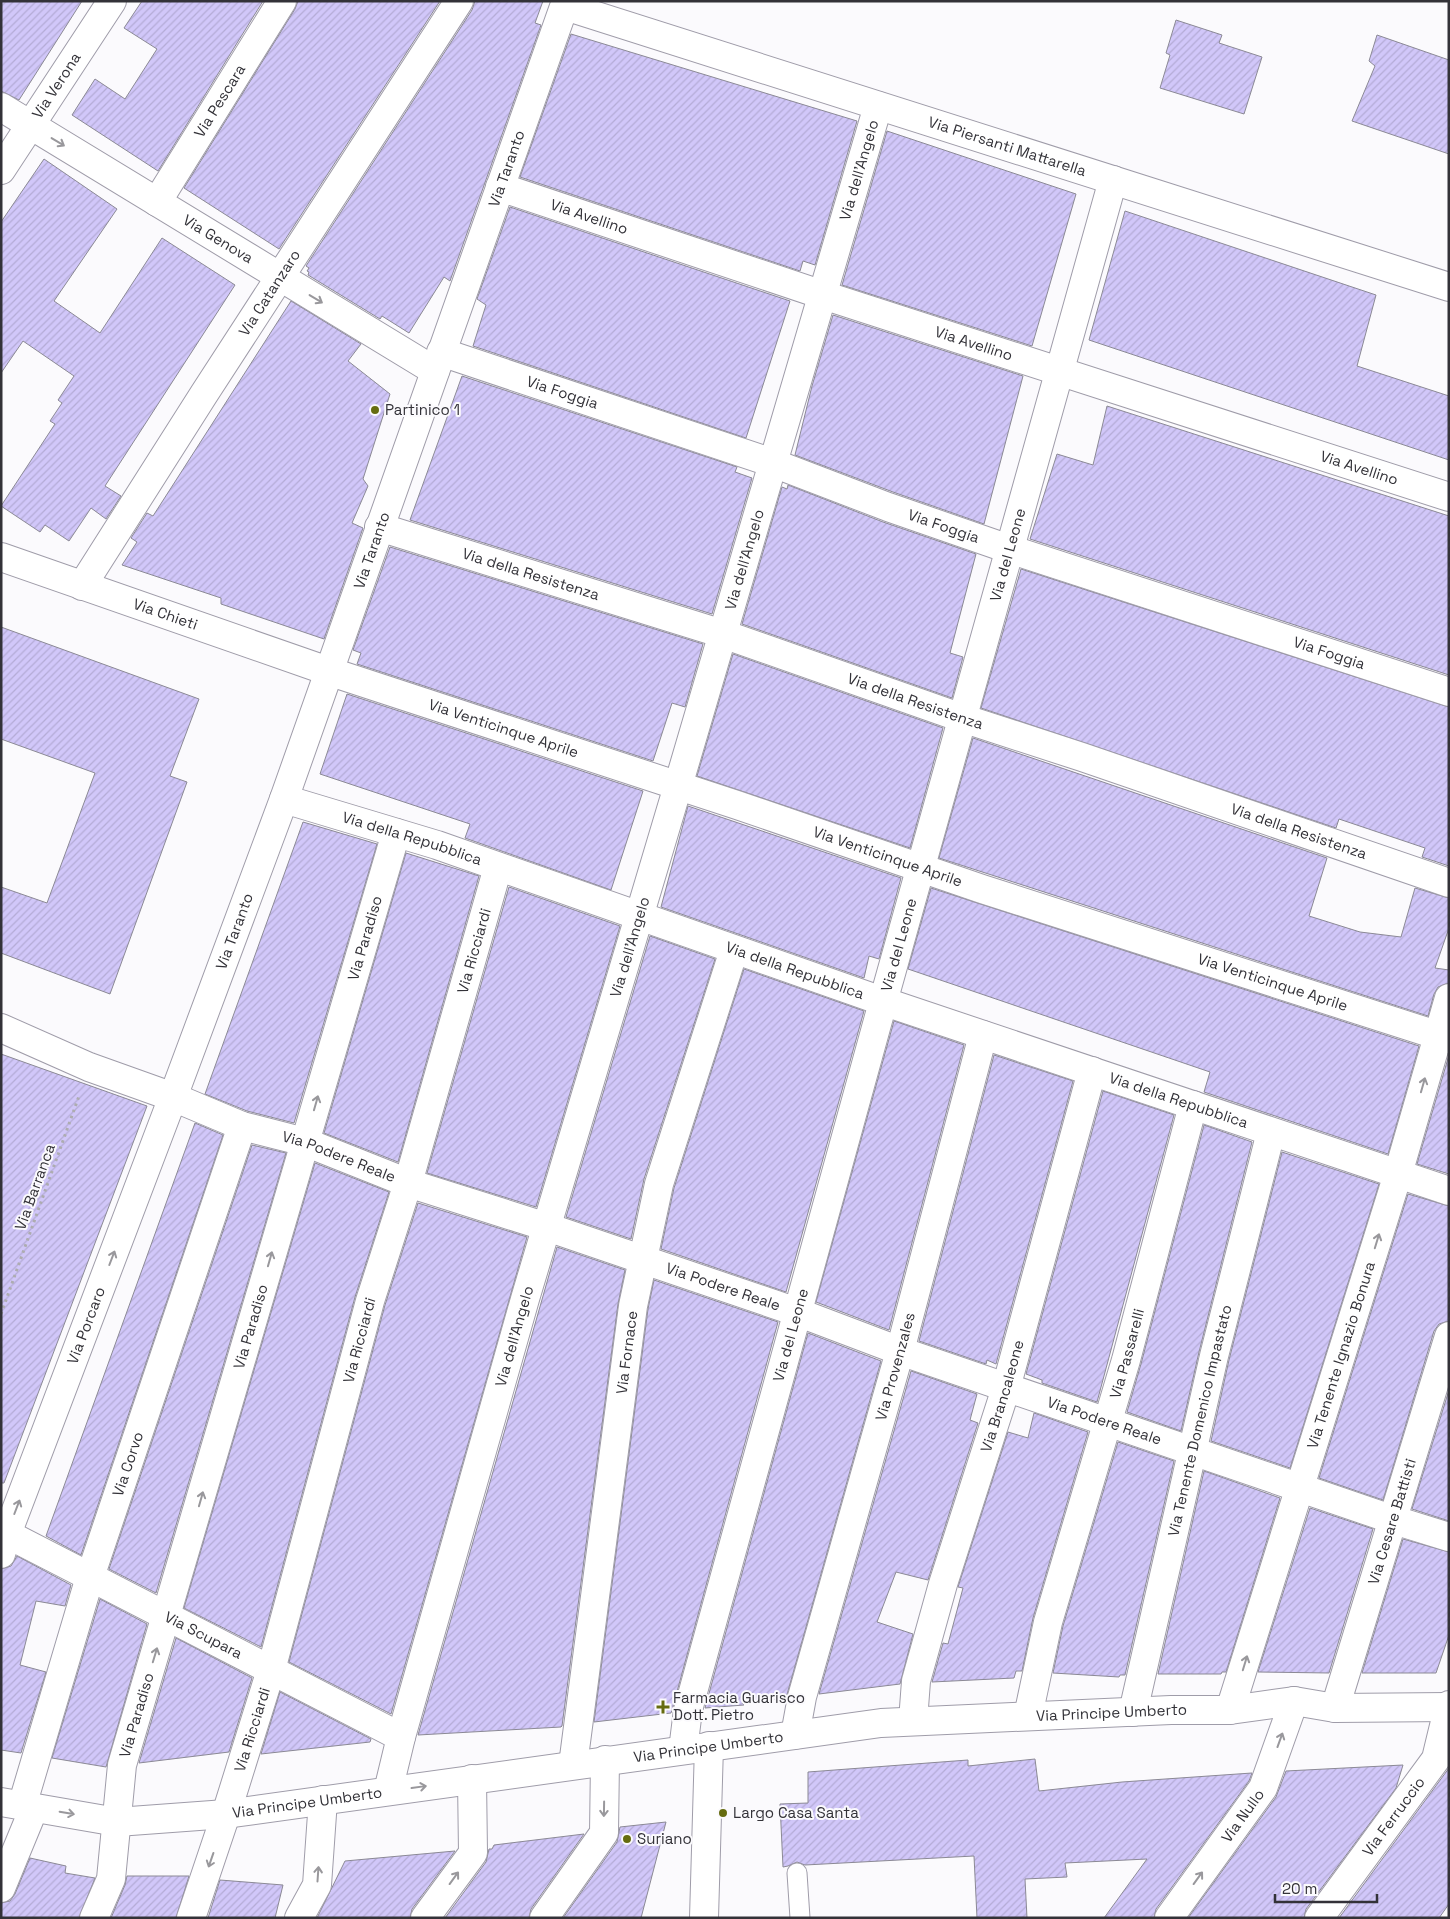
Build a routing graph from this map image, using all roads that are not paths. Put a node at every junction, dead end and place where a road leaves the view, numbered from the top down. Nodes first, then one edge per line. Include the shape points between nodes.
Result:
1 (112, 1) edge
2 (282, 1) edge
3 (459, 1) edge
4 (565, 3) edge
5 (878, 106) junction
6 (1, 107) edge
7 (30, 125) junction
8 (1, 170) edge
9 (1113, 180) junction
10 (500, 187) junction
11 (157, 202) junction
12 (280, 277) junction
13 (1449, 287) edge
14 (823, 295) junction
15 (438, 362) junction
16 (1060, 370) junction
17 (773, 464) junction
18 (1449, 497) edge
19 (379, 528) junction
20 (1009, 549) junction
21 (1, 558) edge
22 (82, 586) junction
23 (723, 634) junction
24 (328, 671) junction
25 (1449, 692) edge
26 (962, 718) junction
27 (678, 786) junction
28 (284, 798) junction
29 (396, 833) junction
30 (498, 867) junction
31 (919, 868) junction
32 (1449, 883) edge
33 (638, 916) junction
34 (734, 950) junction
35 (1449, 998) edge
36 (882, 1001) junction
37 (1, 1028) edge
38 (983, 1035) junction
39 (1443, 1037) edge
40 (1092, 1071) junction
41 (174, 1097) junction
42 (1193, 1105) junction
43 (242, 1126) junction
44 (1271, 1132) junction
45 (305, 1142) junction
46 (1398, 1174) junction
47 (408, 1183) junction
48 (1449, 1190) edge
49 (546, 1227) junction
50 (644, 1260) junction
51 (797, 1312) junction
52 (1449, 1336) edge
53 (900, 1351) junction
54 (1006, 1388) junction
55 (1107, 1423) junction
56 (1193, 1452) junction
57 (1300, 1488) junction
58 (1394, 1520) junction
59 (1449, 1537) edge
60 (4, 1544) edge
61 (90, 1577) junction
62 (167, 1616) junction
63 (271, 1670) junction
64 (1294, 1701) junction
65 (1449, 1706) edge
66 (1335, 1708) junction
67 (1230, 1710) junction
68 (1133, 1712) junction
69 (1028, 1716) junction
70 (913, 1722) junction
71 (795, 1735) junction
72 (401, 1737) junction
73 (696, 1748) junction
74 (605, 1760) junction
75 (1442, 1763) edge
76 (573, 1765) junction
77 (472, 1779) junction
78 (388, 1791) junction
79 (323, 1800) junction
80 (19, 1805) edge
81 (226, 1814) junction
82 (117, 1822) junction
83 (796, 1874) dead end
84 (1, 1888) edge
85 (94, 1918) edge
86 (191, 1918) edge
87 (299, 1918) edge
88 (425, 1918) edge
89 (544, 1918) edge
90 (704, 1918) edge
91 (800, 1918) edge
92 (1169, 1918) edge
93 (1320, 1918) edge

1 - 7 street, Via Verona
2 - 11 street, Via Pescara
3 - 12 street, Via Catanzaro
4 - 5 street, Via Piersanti Mattarella
4 - 10 street, Via Taranto
5 - 9 street, Via Piersanti Mattarella
5 - 14 street, Via dell'Angelo
6 - 7 street, Via Genova
7 - 8 street, Via Verona
7 -> 11 street, Via Genova
9 - 13 street, Via Piersanti Mattarella
9 - 16 street, Via del Leone
10 - 14 street, Via Avellino
10 - 15 street, Via Taranto
11 - 12 street, Via Genova
12 -> 15 street, Via Genova
12 - 22 street, Via Catanzaro
14 - 16 street, Via Avellino
14 - 17 street, Via dell'Angelo
15 - 17 street, Via Foggia
15 - 19 street, Via Taranto
16 - 18 street, Via Avellino
16 - 20 street, Via del Leone
17 - 20 street, Via Foggia
17 - 23 street, Via dell'Angelo
19 - 23 street, Via della Resistenza
19 - 24 street, Via Taranto
20 - 25 street, Via Foggia
20 - 26 street, Via del Leone
21 - 22 street, Via Chieti
22 - 24 street, Via Chieti
23 - 26 street, Via della Resistenza
23 - 27 street, Via dell'Angelo
24 - 27 street, Via Venticinque Aprile
24 - 28 street, Via Taranto
26 - 31 street, Via del Leone
26 - 32 street, Via della Resistenza
27 - 31 street, Via Venticinque Aprile
27 - 33 street, Via dell'Angelo
28 - 29 street, Via della Repubblica
28 - 41 street, Via Taranto
29 - 30 street, Via della Repubblica
45 -> 29 street, Via Paradiso
30 - 33 street, Via della Repubblica
30 - 47 street, Via Ricciardi
31 - 36 street, Via del Leone
31 - 39 street, Via Venticinque Aprile
33 - 34 street, Via della Repubblica
33 - 49 street, Via dell'Angelo
34 - 36 street, Via della Repubblica
34 - 50 street, Via Fornace via 659,1184
35 - 39 street, Via Tenente Ignazio Bonura
36 - 38 street, Via della Repubblica
36 - 51 street, Via del Leone
37 - 41 street, Via Podere Reale via 89,1067
38 - 40 street, Via della Repubblica
38 - 53 street, Via Provenzales
46 -> 39 street, Via Tenente Ignazio Bonura
40 - 42 street, Via della Repubblica
40 - 54 street, Via Brancaleone
41 - 43 street, Via Podere Reale
60 -> 41 street, Via Porcaro
42 - 44 street, Via della Repubblica
42 - 55 street, Via Passarelli
43 - 45 street, Via Podere Reale
43 - 61 street, Via Corvo
44 - 46 street, Via della Repubblica
44 - 56 street, Via Tenente Domenico Impastato
45 - 47 street, Via Podere Reale
62 -> 45 street, Via Paradiso
46 - 48 street, Via della Repubblica
57 -> 46 street, Via Tenente Ignazio Bonura
47 - 49 street, Via Podere Reale
47 - 63 street, Via Ricciardi via 370,1301
49 - 50 street, Via Podere Reale
49 - 72 street, Via dell'Angelo
50 - 51 street, Via Podere Reale
50 - 76 street, Via Fornace via 632,1316
51 - 53 street, Via Podere Reale
51 - 73 street, Via del Leone via 688,1710
52 - 58 street, Via Cesare Battisti
53 - 54 street, Via Podere Reale
53 - 71 street, Via Provenzales via 802,1697
54 - 55 street, Via Podere Reale
54 - 70 street, Via Brancaleone via 916,1681
55 - 56 street, Via Podere Reale
55 - 69 street, Via Passarelli via 1048,1622
56 - 57 street, Via Podere Reale
56 - 68 street, Via Tenente Domenico Impastato
57 - 58 street, Via Podere Reale
67 -> 57 street, Via Tenente Ignazio Bonura
58 - 59 street, Via Podere Reale
58 - 66 street, Via Cesare Battisti
60 - 61 street, Via Scupara
61 - 62 street, Via Scupara
61 - 80 street, Via Corvo
62 - 63 street, Via Scupara
82 -> 62 street, Via Paradiso via 122,1765
63 - 72 street, Via Scupara
63 - 81 street, Via Ricciardi
64 - 66 street, Via Principe Umberto
64 - 67 street, Via Principe Umberto
92 -> 64 street, Via Nullo via 1263,1788
65 - 66 street, Via Principe Umberto
65 - 75 street, Via Ferruccio
67 - 68 street, Via Principe Umberto
68 - 69 street, Via Principe Umberto
69 - 70 street, Via Principe Umberto
70 - 71 street, Via Principe Umberto via 881,1723
71 - 73 street, Via Principe Umberto
72 - 78 street, Via dell'Angelo
73 - 74 street, Via Principe Umberto
73 - 90 street
74 - 76 street, Via Principe Umberto
74 -> 89 street via 604,1833
75 - 93 street, Via Ferruccio
76 - 77 street, Via Principe Umberto
78 -> 77 street, Via Principe Umberto
88 -> 77 street via 473,1852
78 - 79 street, Via Principe Umberto
79 - 81 street, Via Principe Umberto
87 -> 79 street via 317,1885
80 -> 82 street, Via Principe Umberto
80 - 84 street, Via Corvo
81 - 82 street, Via Principe Umberto
81 -> 86 street, Via Ricciardi
82 - 85 street, Via Paradiso via 111,1879
83 - 91 lane

